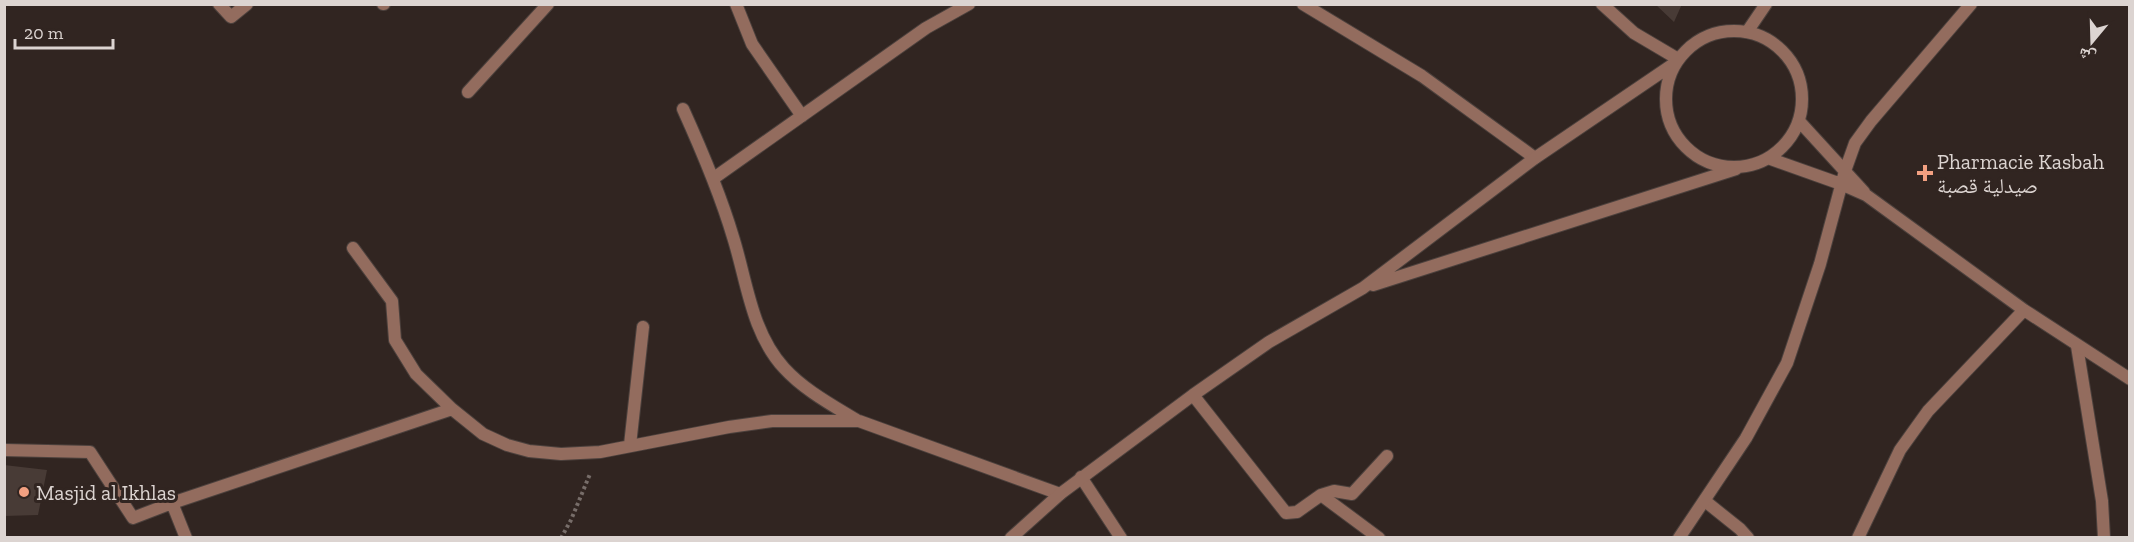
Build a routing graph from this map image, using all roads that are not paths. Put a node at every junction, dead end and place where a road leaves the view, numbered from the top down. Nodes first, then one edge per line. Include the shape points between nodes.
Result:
1 (219, 4) edge
2 (247, 4) edge
3 (548, 4) edge
4 (736, 4) edge
5 (1303, 4) edge
6 (1602, 4) edge
7 (1766, 4) edge
8 (1971, 4) edge
9 (963, 6) edge
10 (1747, 32) junction
11 (1677, 61) junction
12 (468, 92) dead end
13 (683, 109) dead end
14 (802, 116) junction
15 (1799, 121) junction
16 (1535, 158) junction
17 (1768, 158) junction
18 (1746, 166) junction
19 (1845, 171) junction
20 (714, 178) junction
21 (1841, 184) junction
22 (1866, 195) junction
23 (353, 248) dead end
24 (1363, 288) junction
25 (2024, 310) junction
26 (643, 327) dead end
27 (2077, 346) junction
28 (2130, 379) edge
29 (1193, 395) junction
30 (452, 409) junction
31 (859, 421) junction
32 (630, 445) junction
33 (4, 450) edge
34 (1387, 456) dead end
35 (1081, 477) junction
36 (1060, 494) junction
37 (1321, 495) junction
38 (1705, 501) junction
39 (172, 503) junction
40 (186, 537) edge
41 (1011, 537) edge
42 (1121, 537) edge
43 (1379, 537) edge
44 (1679, 537) edge
45 (1748, 537) edge
46 (1858, 537) edge
47 (2104, 537) edge

1 - 2 street via 231,17
3 - 12 street
4 - 14 street via 752,44
5 - 16 street via 1422,76
6 - 11 street via 1634,33
7 - 10 street
8 - 19 street via 1871,121 1856,143
9 - 14 street
10 - 11 street via 1708,35 1691,45
10 - 15 street via 1781,49 1793,65 1803,102
11 - 16 street
11 - 18 street via 1667,83 1666,106 1671,127 1684,146 1702,159 1723,166
13 - 20 street
14 - 20 street
15 - 17 street via 1787,143
15 - 19 street
16 - 24 street
17 - 18 street
17 - 21 street
18 - 24 street
19 - 21 street
19 - 22 street
20 - 31 street via 753,313 766,343 784,368 808,389
21 - 22 street
21 - 38 street via 1820,264 1787,363 1746,438
22 - 25 street
23 - 30 street via 392,301 395,340 416,374
24 - 29 street via 1269,342
25 - 27 street
25 - 46 street via 1928,411 1900,450
26 - 32 street
27 - 28 street
27 - 47 street via 2102,501
29 - 35 street
29 - 37 street via 1286,513 1297,512
30 - 32 street via 483,434 529,451 600,452
30 - 39 street
31 - 32 street via 772,420
31 - 36 street
33 - 39 street via 90,452 132,518
34 - 37 street via 1352,494 1334,490
35 - 36 street
35 - 42 street
36 - 41 street
37 - 43 street
38 - 44 street
38 - 45 street
39 - 40 street

